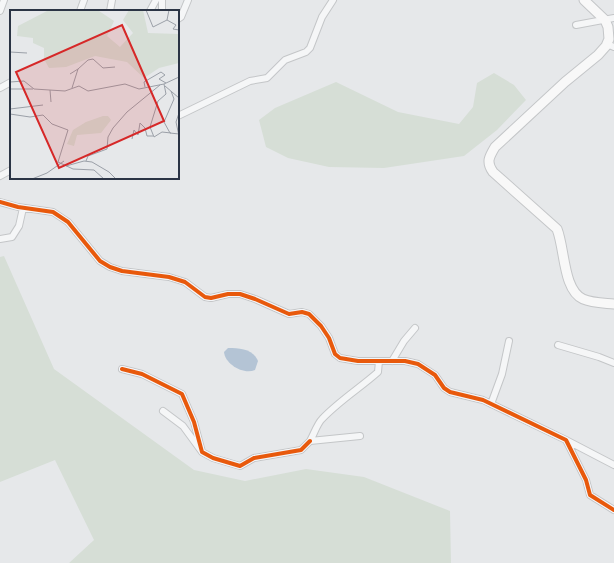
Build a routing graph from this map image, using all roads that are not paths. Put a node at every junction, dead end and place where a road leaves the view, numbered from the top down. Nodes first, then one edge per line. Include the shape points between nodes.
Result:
1 (4, 0) edge
2 (84, 0) edge
3 (112, 0) edge
4 (156, 0) edge
5 (188, 0) edge
6 (333, 0) edge
7 (584, 0) edge
8 (80, 10) edge
9 (110, 10) edge
10 (151, 10) edge
11 (0, 11) edge
12 (179, 18) edge
13 (614, 18) edge
14 (604, 20) junction
15 (576, 25) dead end
16 (610, 45) edge
17 (10, 83) edge
18 (0, 88) edge
19 (179, 116) edge
20 (10, 171) edge
21 (0, 176) edge
22 (0, 202) edge
23 (22, 208) junction
24 (0, 239) edge
25 (614, 304) edge
26 (415, 328) dead end
27 (509, 341) dead end
28 (558, 345) dead end
29 (379, 361) junction
30 (392, 361) junction
31 (614, 363) edge
32 (122, 369) dead end
33 (491, 404) junction
34 (163, 411) dead end
35 (360, 436) dead end
36 (566, 440) junction
37 (310, 441) junction
38 (202, 452) junction
39 (614, 465) edge
40 (614, 510) edge

1 - 11 street
2 - 8 street
3 - 9 street
4 - 10 street
5 - 12 street
6 - 19 street via 306,52 285,60 266,78 250,80
7 - 14 main road
13 - 14 street
14 - 15 street
14 - 16 main road via 610,32
16 - 25 main road via 565,82 495,147 488,162 493,172 557,229 562,241 569,285 583,299
17 - 18 street
20 - 21 street
22 - 23 street
23 - 24 street via 19,226 12,237
23 - 29 street via 42,209 60,216 81,236 100,261 110,267 185,282 205,297 240,294 289,314 308,314 325,332 334,354 340,358
26 - 30 street
27 - 33 street via 502,374
28 - 31 street
29 - 30 street
29 - 37 street via 378,372 358,386 321,420
30 - 33 street via 418,364 435,375 450,392
32 - 38 street via 142,374 182,394 194,422
33 - 36 street
34 - 38 street via 183,426
35 - 37 street
36 - 39 street
36 - 40 street via 586,480 590,495
37 - 38 street via 301,450 254,458 240,466

